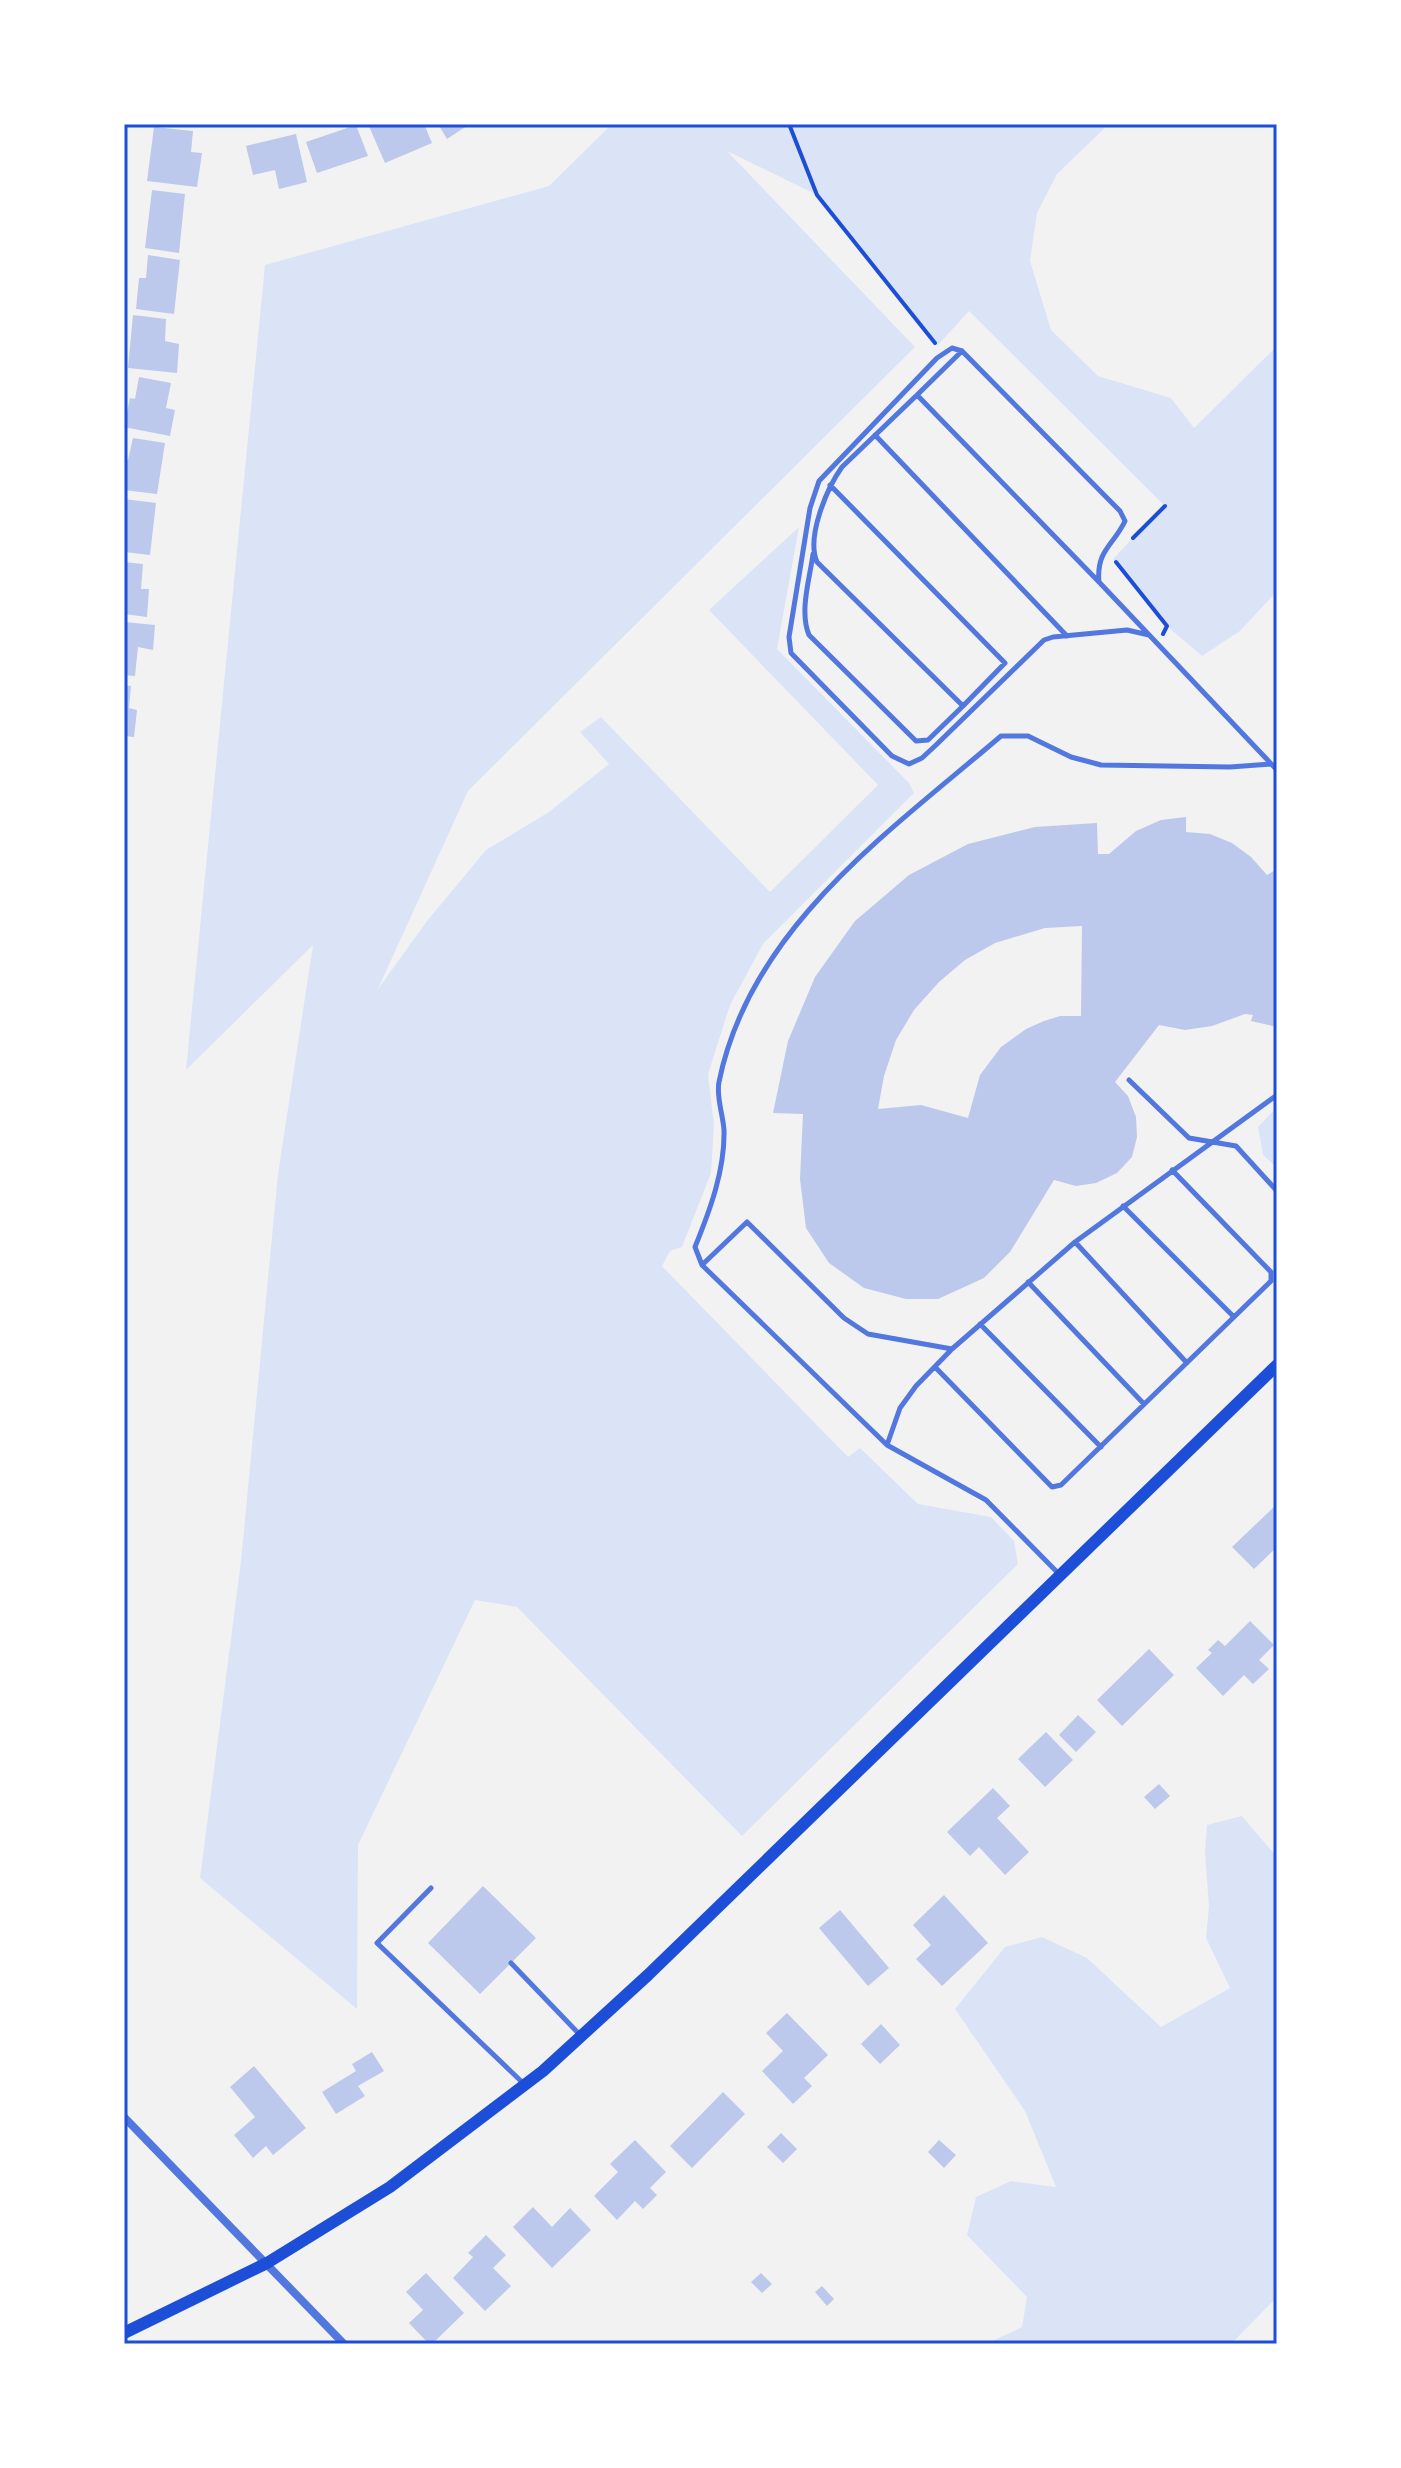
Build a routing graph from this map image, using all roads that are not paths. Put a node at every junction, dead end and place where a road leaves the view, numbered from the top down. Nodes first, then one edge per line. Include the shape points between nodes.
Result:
1 (962, 351) junction
2 (917, 395) junction
3 (875, 435) junction
4 (830, 485) junction
5 (813, 553) junction
6 (1099, 582) junction
7 (1149, 635) junction
8 (1067, 636) junction
9 (963, 706) junction
10 (1271, 764) junction
11 (1277, 770) edge
12 (1129, 1080) dead end
13 (1277, 1095) edge
14 (1213, 1142) junction
15 (1172, 1170) junction
16 (1277, 1191) edge
17 (1123, 1206) junction
18 (1075, 1242) junction
19 (702, 1265) junction
20 (1028, 1282) junction
21 (1234, 1317) junction
22 (980, 1324) junction
23 (952, 1349) junction
24 (1187, 1363) junction
25 (1277, 1365) edge
26 (935, 1367) junction
27 (1144, 1404) junction
28 (887, 1445) junction
29 (1101, 1447) junction
30 (1060, 1575) junction
31 (431, 1888) dead end
32 (511, 1963) dead end
33 (583, 2037) junction
34 (525, 2085) junction
35 (124, 2117) edge
36 (267, 2263) junction
37 (124, 2333) edge
38 (344, 2344) edge

1 - 2 lane
1 - 6 lane via 1120,511 1125,521 1105,547
1 - 8 lane via 952,348 943,354 819,481 805,537 791,653 892,756 909,764 922,758 1044,640
2 - 3 lane
2 - 6 lane
3 - 4 lane
3 - 8 lane
4 - 5 lane
4 - 9 lane via 1005,663
5 - 9 lane
5 - 9 lane via 805,609 809,635 916,741 928,740
6 - 7 lane
7 - 8 lane via 1127,630
7 - 10 lane
10 - 11 lane
10 - 19 lane via 1101,765 1028,736 1001,736 891,829 809,908 758,977 735,1023 718,1085 724,1131 721,1165 695,1247
12 - 14 lane via 1189,1138
13 - 14 lane
14 - 15 lane
14 - 16 lane via 1236,1146
15 - 17 lane
15 - 21 lane via 1271,1272 1271,1281
17 - 18 lane
17 - 21 lane
18 - 20 lane
18 - 24 lane
19 - 23 lane via 747,1222 844,1318 868,1334
19 - 28 lane
20 - 22 lane
20 - 27 lane
21 - 24 lane
22 - 23 lane
22 - 29 lane
23 - 26 lane
24 - 27 lane
25 - 30 main road
26 - 28 lane via 900,1408
26 - 29 lane via 1052,1487 1061,1485
27 - 29 lane
28 - 30 lane via 986,1500
30 - 33 main road
31 - 34 lane via 377,1943
32 - 33 lane
33 - 34 main road
34 - 36 main road via 390,2187
35 - 36 street
36 - 37 main road
36 - 38 street

